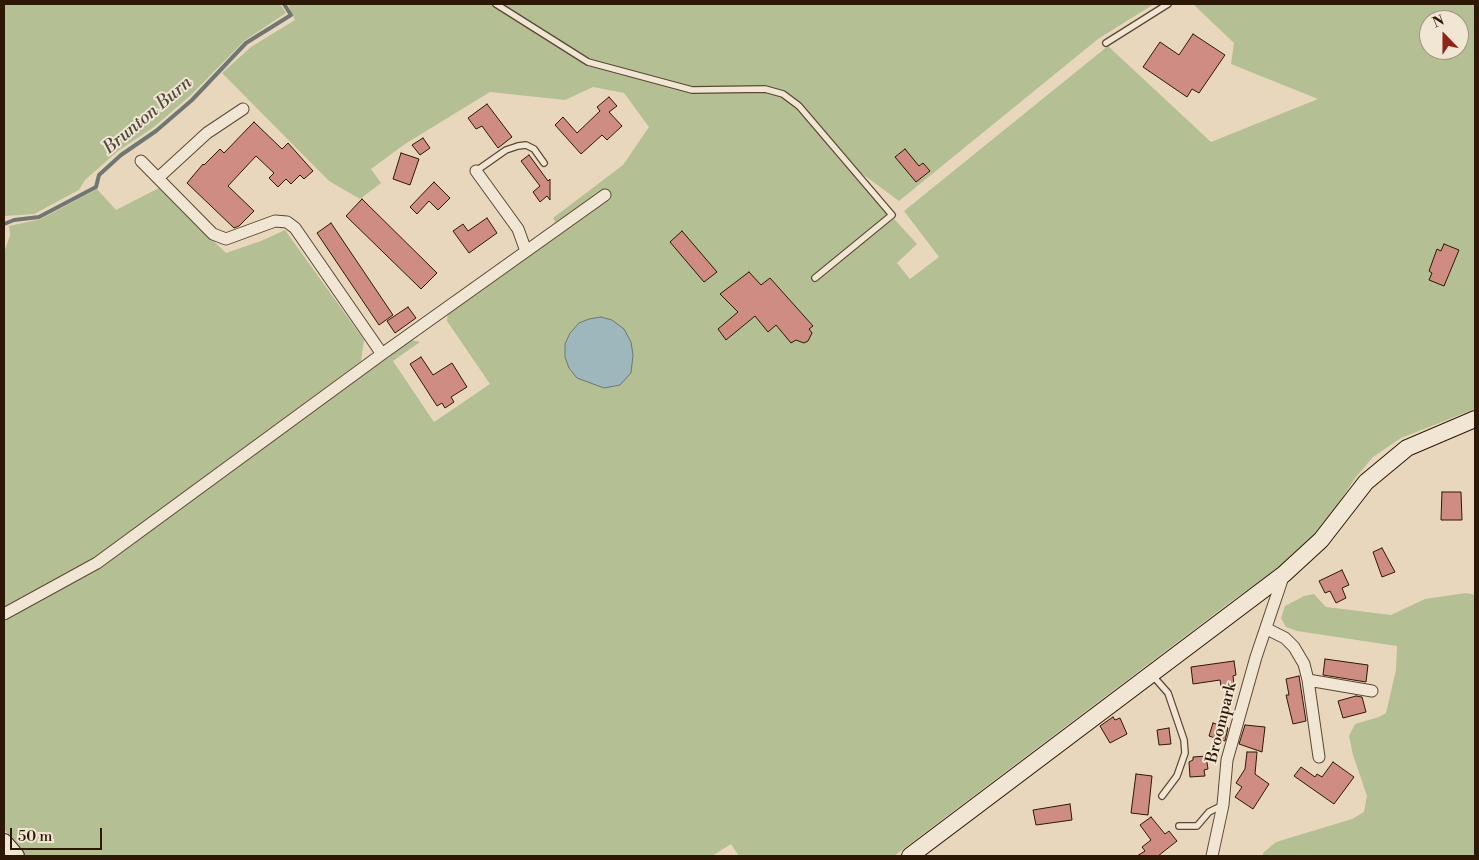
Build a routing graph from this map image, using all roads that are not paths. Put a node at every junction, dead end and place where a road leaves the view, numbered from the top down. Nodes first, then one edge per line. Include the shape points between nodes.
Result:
1 (496, 4) edge
2 (1168, 4) edge
3 (1106, 43) dead end
4 (243, 109) dead end
5 (142, 161) dead end
6 (544, 162) dead end
7 (476, 171) joint
8 (158, 178) junction
9 (605, 195) dead end
10 (526, 251) junction
11 (815, 278) dead end
12 (382, 354) junction
13 (1475, 419) edge
14 (1284, 574) junction
15 (4, 614) edge
16 (1267, 629) junction
17 (1152, 674) junction
18 (1308, 680) junction
19 (1372, 691) dead end
20 (1319, 757) dead end
21 (1162, 796) dead end
22 (1223, 804) junction
23 (1179, 826) dead end
24 (4, 842) edge
25 (16, 856) edge
26 (910, 856) edge
27 (1212, 856) edge

1 - 11 lane via 588,62 692,90 765,89 783,94 799,106 892,215
2 - 3 lane
4 - 8 street via 206,133
5 - 8 street
6 - 7 lane via 534,149 518,146 506,150
7 - 10 street via 518,229
8 - 12 street via 213,234 226,239 276,221 287,222 295,228
9 - 10 street
10 - 12 street
12 - 15 street via 97,563
13 - 14 main road via 1407,448 1386,465 1366,482 1321,540
14 - 16 street, Broompark
14 - 17 main road
16 - 18 street via 1294,647 1304,664
16 - 22 street, Broompark via 1256,656 1228,760
17 - 21 lane via 1168,693 1184,740 1185,753 1176,776
17 - 26 main road
18 - 19 street
18 - 20 street
22 - 23 lane via 1209,812 1197,826
22 - 27 street, Broompark
24 - 25 main road

